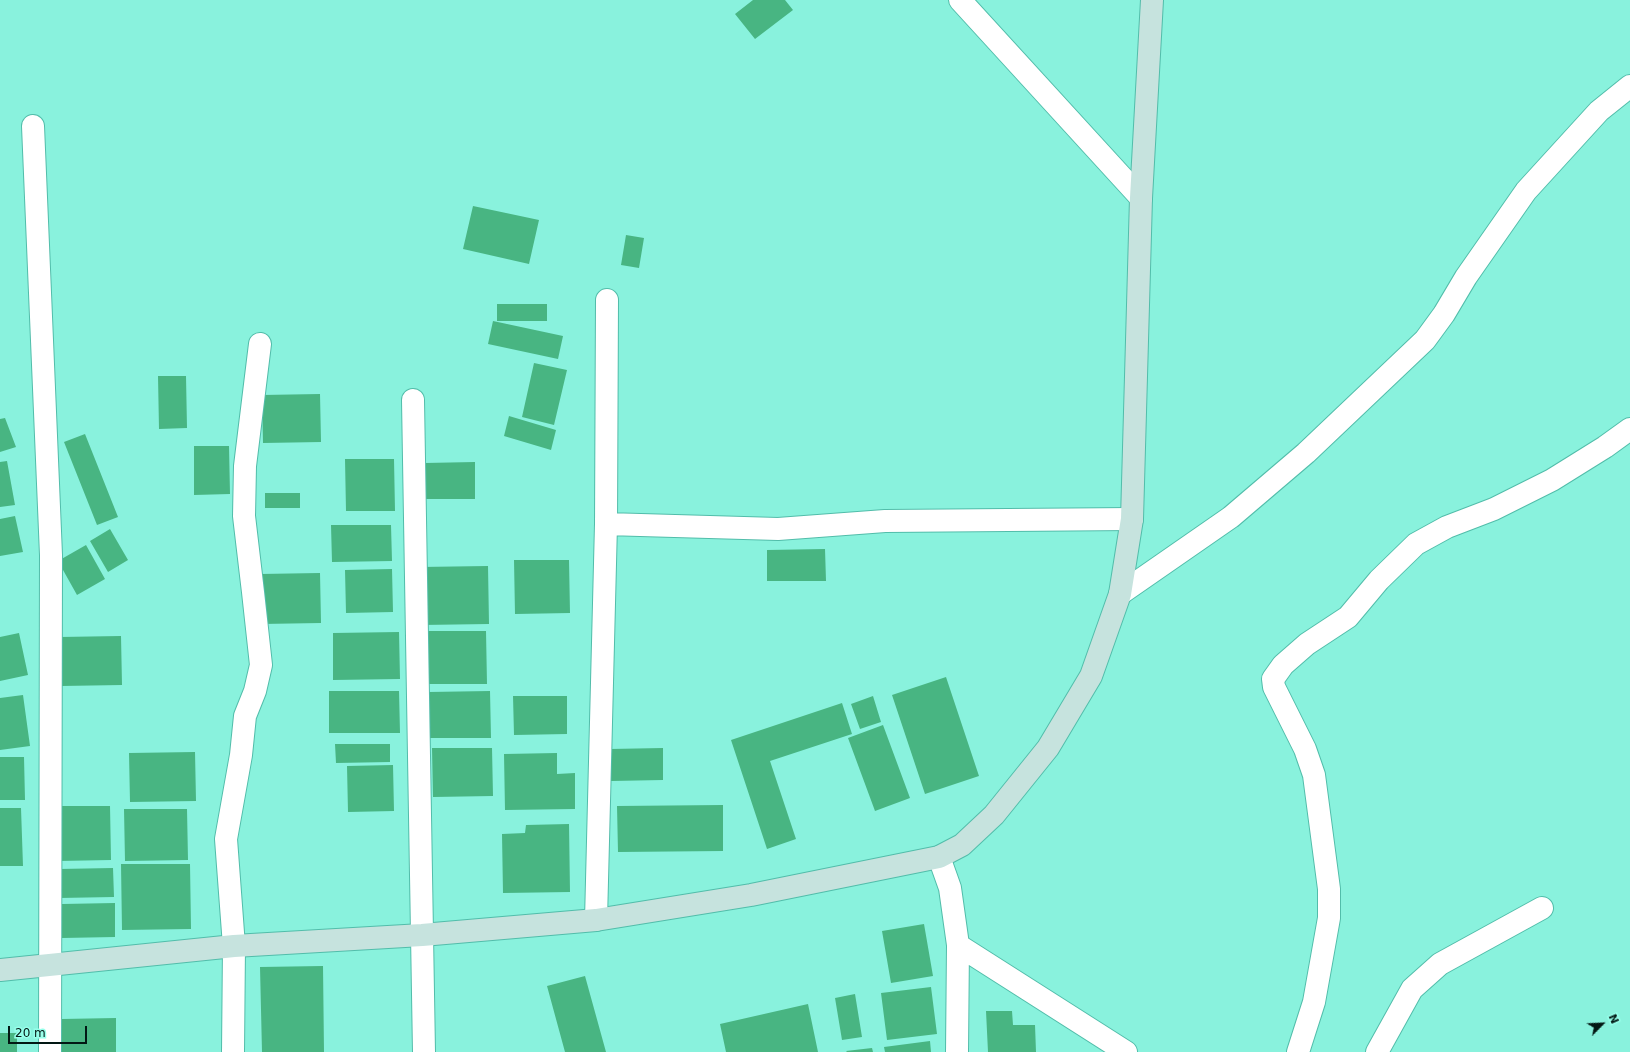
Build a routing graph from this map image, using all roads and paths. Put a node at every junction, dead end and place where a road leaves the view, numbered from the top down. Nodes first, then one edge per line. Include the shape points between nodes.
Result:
1 (960, 0) edge
2 (1152, 0) edge
3 (1630, 86) edge
4 (33, 126) dead end
5 (1141, 198) junction
6 (607, 300) dead end
7 (260, 344) dead end
8 (413, 400) dead end
9 (1630, 429) edge
10 (1132, 519) junction
11 (606, 524) junction
12 (1120, 594) junction
13 (939, 857) junction
14 (1542, 908) dead end
15 (596, 920) junction
16 (422, 935) junction
17 (958, 945) junction
18 (234, 946) junction
19 (50, 965) junction
20 (0, 970) edge
21 (50, 1052) edge
22 (233, 1052) edge
23 (424, 1052) edge
24 (957, 1052) edge
25 (1126, 1052) edge
26 (1298, 1052) edge
27 (1377, 1052) edge

1 - 5 street
2 - 5 main road
3 - 12 street via 1599,111 1526,191 1425,340 1306,453 1231,517
4 - 19 street via 51,555
5 - 10 main road
6 - 11 street
7 - 18 street via 245,466 244,516 261,665 246,716 226,839
8 - 16 street
9 - 26 street via 1552,480 1494,509 1447,527 1416,544 1379,580 1348,618 1307,644 1283,665 1273,679 1274,687 1314,775 1329,889 1329,918 1314,1002
10 - 11 street via 885,521 778,529
10 - 12 main road
11 - 15 street
12 - 13 main road via 1091,676 1048,748 994,815 962,845
13 - 15 main road via 752,895
13 - 17 street via 950,888
14 - 27 street via 1440,964 1412,989
15 - 16 main road
16 - 18 main road
16 - 23 street
17 - 24 street
17 - 25 street
18 - 19 main road
18 - 22 street
19 - 20 main road
19 - 21 street

